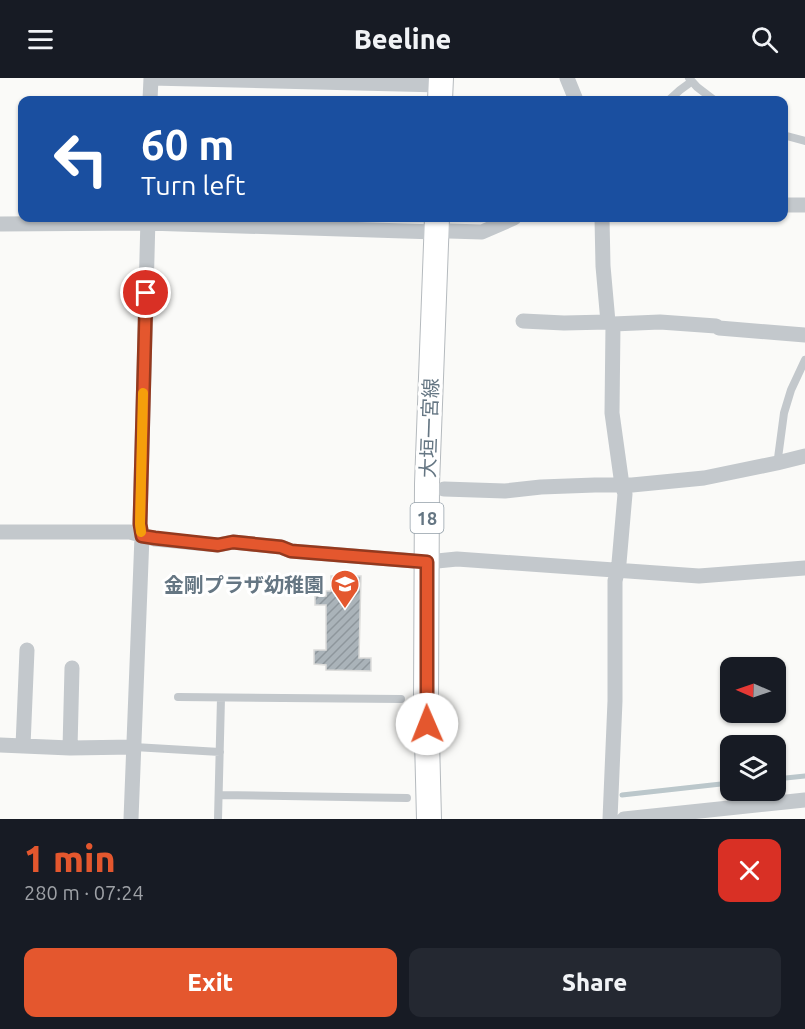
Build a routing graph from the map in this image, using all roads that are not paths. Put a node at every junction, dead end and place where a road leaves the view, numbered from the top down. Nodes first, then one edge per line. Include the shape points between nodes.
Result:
1 (567, 78) edge
2 (690, 80) edge
3 (446, 88) edge
4 (150, 96) edge
5 (574, 96) edge
6 (673, 96) edge
7 (709, 96) edge
8 (788, 136) edge
9 (805, 141) edge
10 (788, 205) edge
11 (805, 205) edge
12 (74, 222) edge
13 (148, 222) edge
14 (266, 222) edge
15 (505, 222) edge
16 (602, 222) edge
17 (0, 224) edge
18 (443, 225) edge
19 (523, 321) dead end
20 (610, 323) junction
21 (805, 335) edge
22 (805, 360) edge
23 (805, 456) edge
24 (778, 463) junction
25 (622, 485) junction
26 (444, 489) junction
27 (0, 532) edge
28 (142, 536) junction
29 (435, 561) junction
30 (805, 568) edge
31 (617, 571) junction
32 (27, 650) dead end
33 (72, 668) dead end
34 (178, 697) dead end
35 (221, 698) junction
36 (401, 699) dead end
37 (0, 745) edge
38 (23, 746) junction
39 (134, 747) junction
40 (70, 748) junction
41 (220, 752) junction
42 (219, 795) junction
43 (408, 798) dead end
44 (805, 800) edge
45 (131, 819) edge
46 (218, 819) edge
47 (429, 819) edge
48 (443, 819) edge
49 (610, 819) edge
50 (624, 819) edge

1 - 5 street
2 - 6 lane
2 - 7 lane
3 - 4 street via 151,78
8 - 9 lane
10 - 11 street
12 - 17 street
13 - 28 street
14 - 18 street
15 - 18 street via 482,232
16 - 20 street
18 - 26 main road, 大垣一宮線 / 18
18 - 29 main road, 大垣一宮線 / 18 via 427,484
19 - 20 street
20 - 21 street via 660,322
20 - 25 street via 612,413
22 - 24 lane via 784,413
23 - 24 street
24 - 25 street via 704,478
25 - 26 street via 505,491
25 - 31 street via 625,494
26 - 29 main road, 大垣一宮線 / 18
27 - 28 street via 130,532
28 - 29 street
28 - 39 street
29 - 31 street via 457,559
29 - 47 main road, 大垣一宮線 / 18 via 426,700
29 - 48 main road, 大垣一宮線 / 18
30 - 31 street via 699,576
31 - 49 street
32 - 38 street
33 - 40 street
34 - 35 lane
35 - 36 lane
35 - 41 lane
37 - 38 street
38 - 40 street
39 - 40 street
39 - 41 lane
39 - 45 street
41 - 42 lane
42 - 43 lane
42 - 46 lane
44 - 50 street

